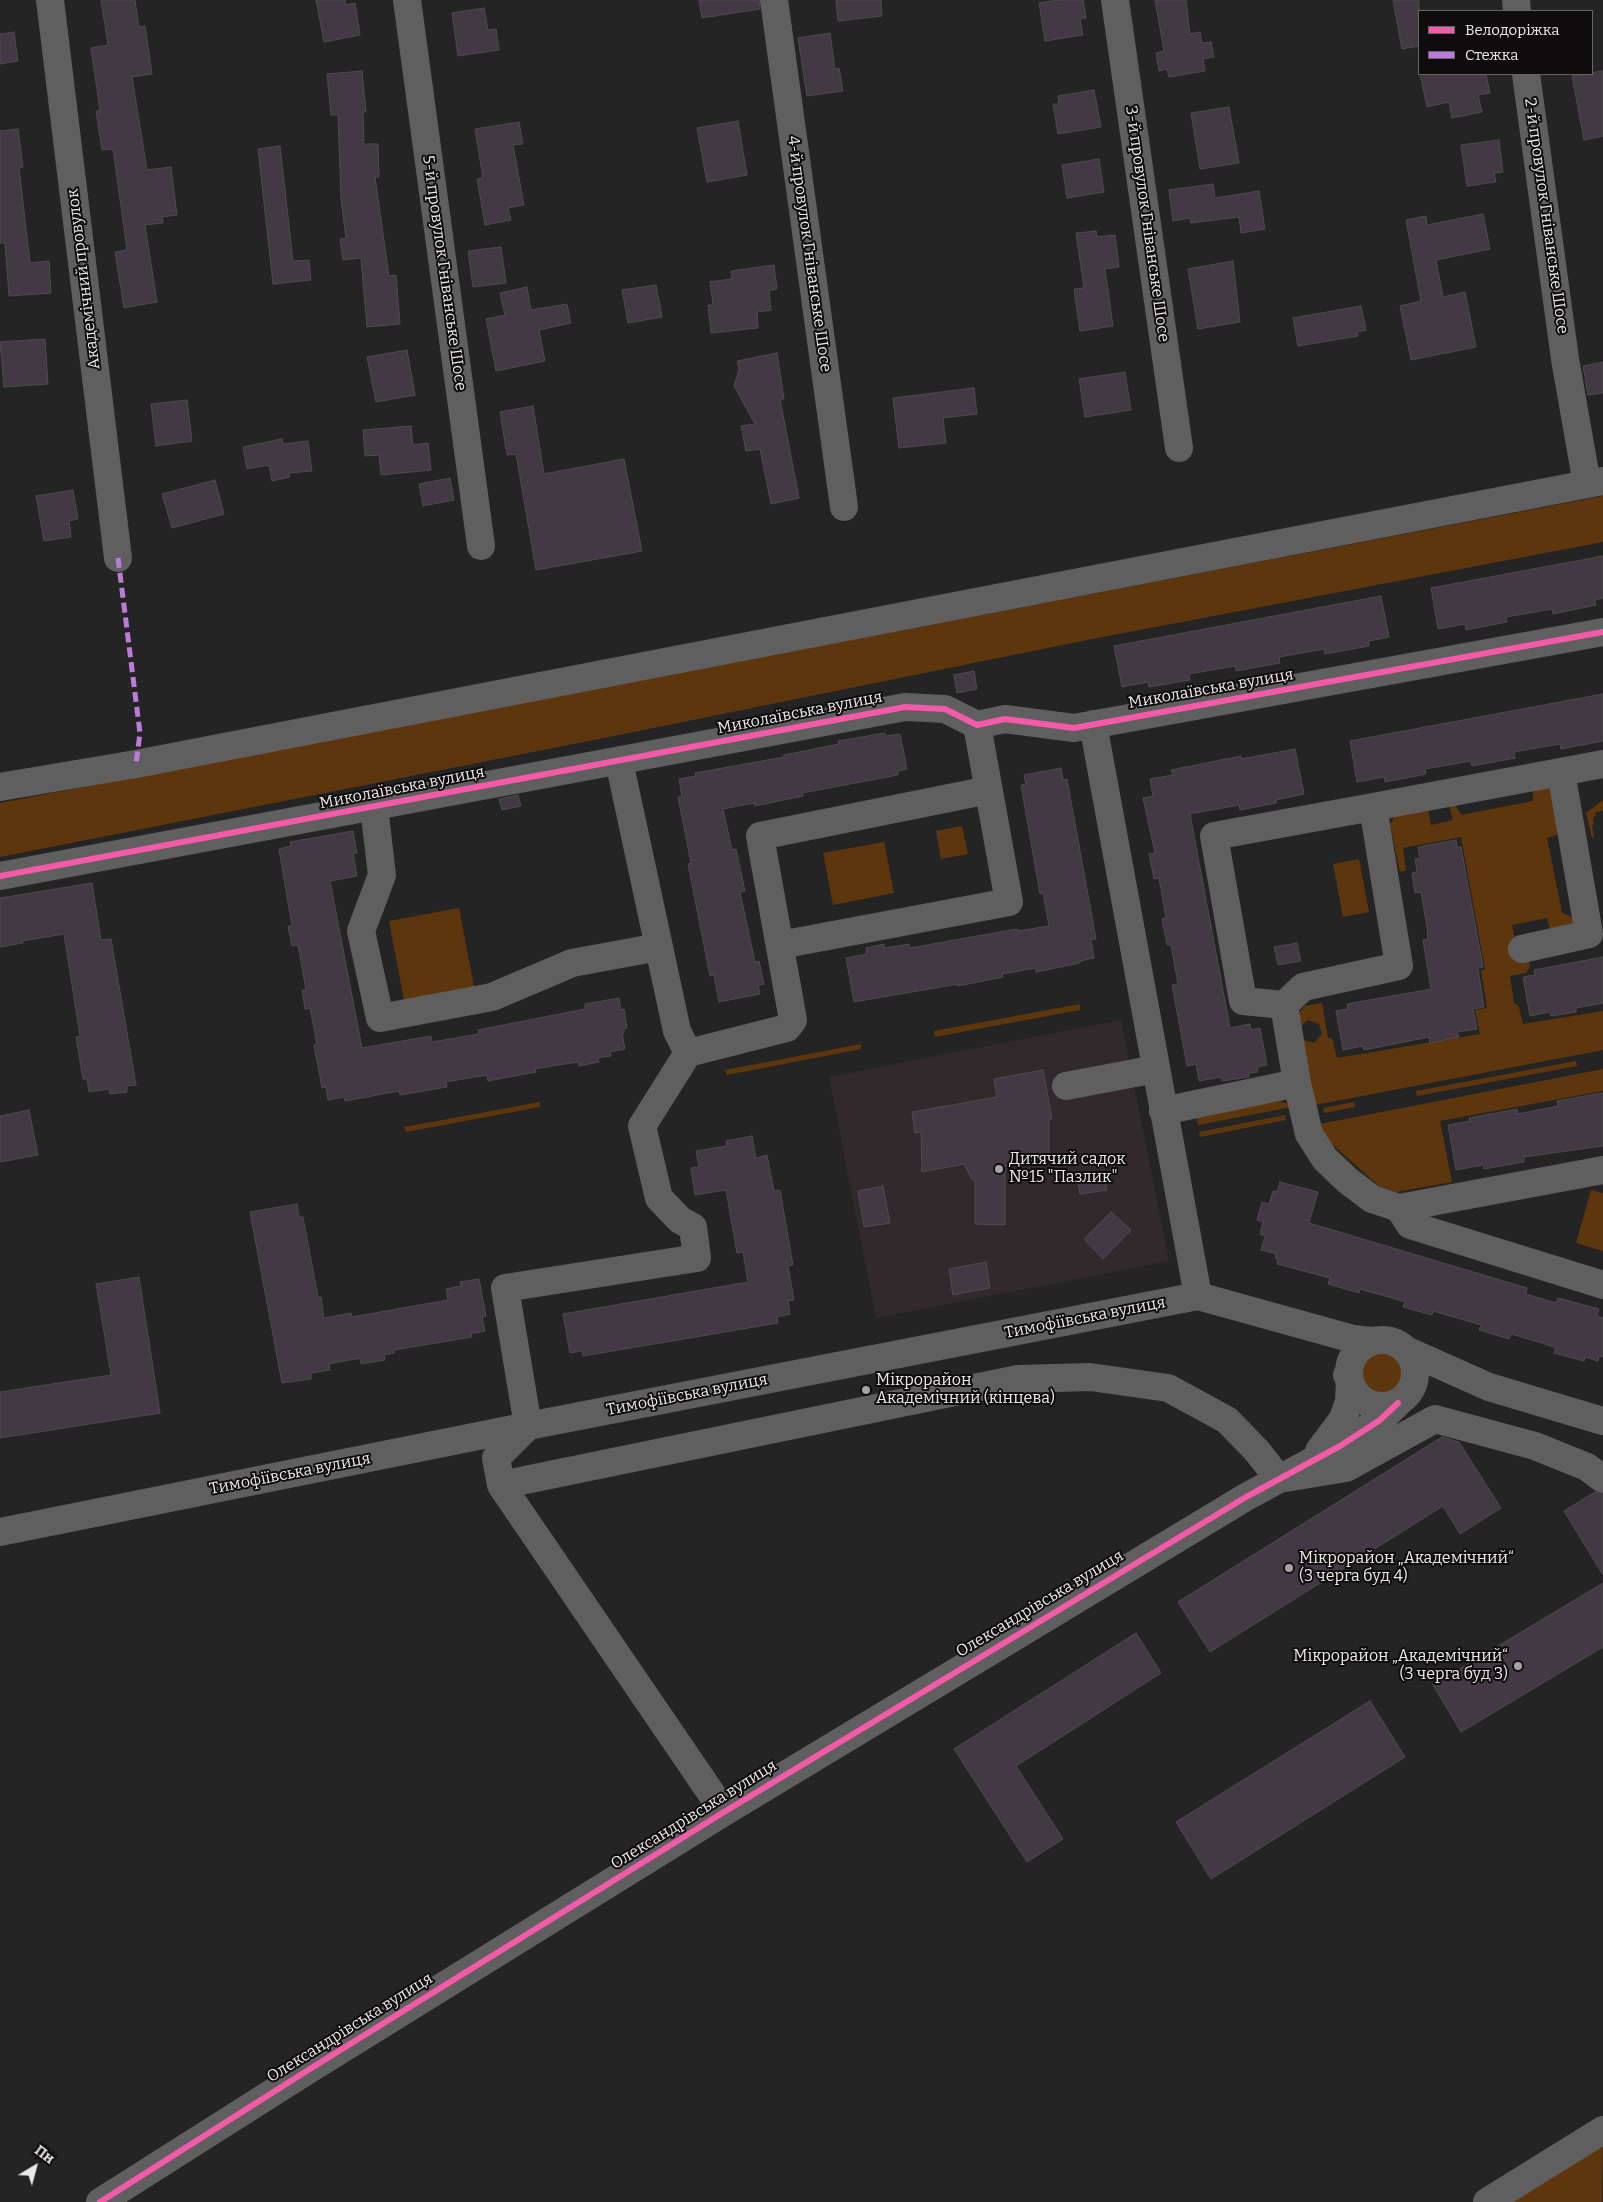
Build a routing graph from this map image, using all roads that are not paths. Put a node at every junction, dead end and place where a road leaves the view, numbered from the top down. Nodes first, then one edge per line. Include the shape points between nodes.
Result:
1 (50, 0) edge
2 (407, 0) edge
3 (774, 0) edge
4 (1115, 0) edge
5 (1526, 75) edge
6 (1179, 448) dead end
7 (1595, 482) edge
8 (844, 508) dead end
9 (481, 546) dead end
10 (118, 558) dead end
11 (1603, 632) edge
12 (1093, 724) junction
13 (977, 725) junction
14 (619, 761) junction
15 (1603, 764) edge
16 (1561, 772) junction
17 (0, 787) edge
18 (989, 790) junction
19 (374, 807) junction
20 (1373, 807) junction
21 (0, 876) edge
22 (780, 944) junction
23 (659, 947) junction
24 (1522, 949) dead end
25 (1284, 1005) junction
26 (688, 1053) junction
27 (1156, 1069) junction
28 (1297, 1083) junction
29 (1066, 1086) dead end
30 (1163, 1111) junction
31 (1603, 1170) edge
32 (1400, 1208) junction
33 (1603, 1284) edge
34 (1198, 1296) junction
35 (1276, 1318) junction
36 (1372, 1341) junction
37 (1408, 1351) junction
38 (1350, 1380) junction
39 (1488, 1387) junction
40 (1402, 1400) junction
41 (1603, 1421) edge
42 (528, 1426) junction
43 (1310, 1462) junction
44 (1279, 1478) junction
45 (1603, 1479) edge
46 (501, 1485) junction
47 (0, 1532) edge
48 (724, 1812) junction
49 (1603, 2130) edge
50 (100, 2202) edge
51 (1487, 2202) edge

1 - 10 street, Академічний провулок
2 - 9 street, 5-й провулок Гніванське Шосе
3 - 8 street, 4-й провулок Гніванське Шосе
4 - 6 street, 3-й провулок Гніванське Шосе
5 - 7 street, 2-й провулок Гніванське Шосе via 1565,359
7 - 17 street via 136,764
11 - 12 street, Миколаївська вулиця
12 - 13 street, Миколаївська вулиця via 1074,728 1005,719
12 - 27 street
13 - 14 street, Миколаївська вулиця via 945,709 905,707
13 - 18 street
14 - 19 street, Миколаївська вулиця
14 - 23 street
15 - 16 street
16 - 20 street
16 - 24 street via 1589,934
18 - 22 street via 760,836
18 - 22 street via 1009,902
19 - 21 street, Миколаївська вулиця
19 - 23 street via 382,875 361,931 380,1018 492,997 572,963
20 - 25 street via 1399,966 1303,987
20 - 25 street via 1214,836 1243,1001
22 - 26 street via 792,1020 787,1028
23 - 26 street via 677,1031
25 - 28 street
26 - 42 street via 642,1126 659,1198 680,1220 693,1227 697,1258 505,1288
27 - 29 street
27 - 30 street
28 - 30 street
28 - 32 street via 1309,1134 1325,1159 1372,1200
30 - 34 street
31 - 32 street
32 - 33 street via 1410,1225
34 - 35 street, Тимофіївська вулиця
34 - 42 street, Тимофіївська вулиця
35 - 36 street, Тимофіївська вулиця
35 - 38 street via 1314,1334 1339,1360
36 - 37 street via 1392,1341
36 - 38 street via 1363,1345 1351,1361
37 - 39 street
37 - 40 street via 1416,1369 1415,1380
38 - 40 street via 1354,1390 1369,1403 1378,1406
38 - 43 street via 1349,1401 1343,1419
39 - 40 street via 1442,1384
39 - 41 street
40 - 43 street, Олександрівська вулиця via 1380,1420
42 - 46 street via 496,1458
42 - 47 street, Тимофіївська вулиця
43 - 44 street, Олександрівська вулиця
44 - 45 street via 1346,1468 1436,1419 1535,1446 1586,1467
44 - 46 street via 1227,1420 1168,1388 1090,1377 1018,1379
44 - 48 street, Олександрівська вулиця
46 - 48 street
48 - 50 street, Олександрівська вулиця
49 - 51 street

